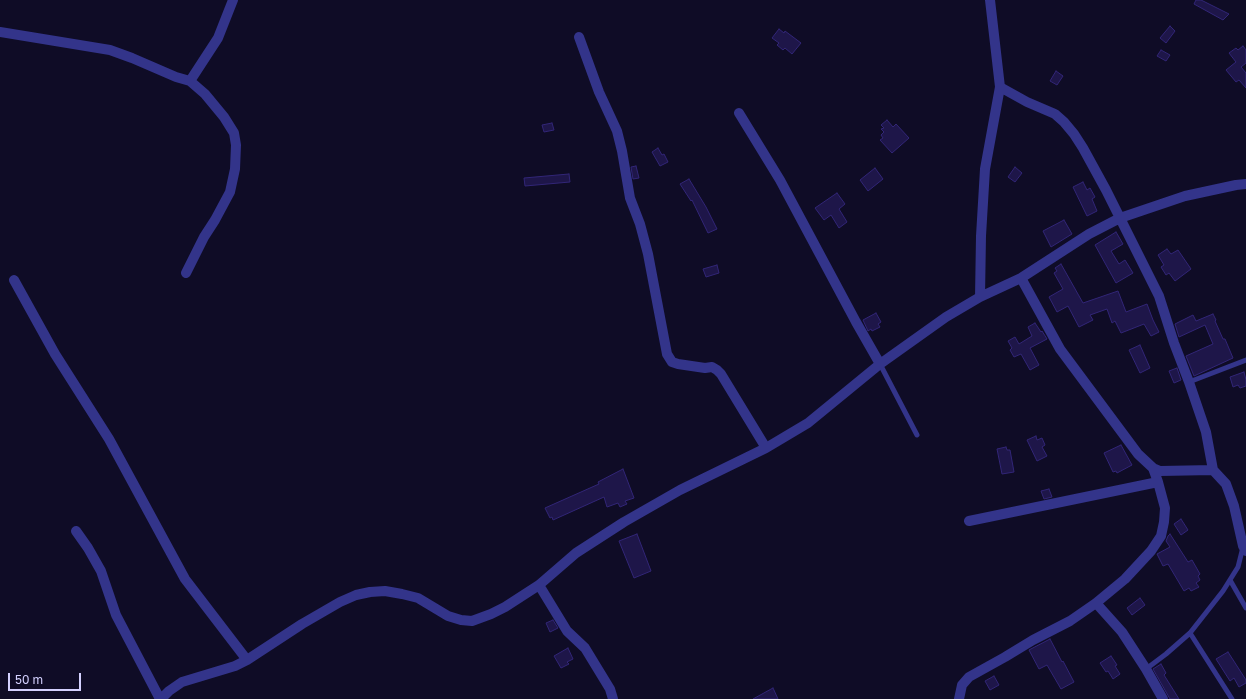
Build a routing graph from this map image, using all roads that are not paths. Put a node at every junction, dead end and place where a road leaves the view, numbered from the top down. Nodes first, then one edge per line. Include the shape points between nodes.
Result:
1 (233, 0) edge
2 (990, 0) edge
3 (0, 32) edge
4 (579, 37) dead end
5 (190, 81) junction
6 (1000, 87) junction
7 (739, 113) dead end
8 (1246, 184) edge
9 (1120, 218) junction
10 (186, 273) dead end
11 (1021, 278) junction
12 (14, 280) dead end
13 (980, 297) junction
14 (1246, 360) edge
15 (880, 364) junction
16 (1189, 382) junction
17 (917, 435) dead end
18 (766, 448) junction
19 (1153, 468) junction
20 (1213, 470) junction
21 (1158, 482) junction
22 (969, 521) dead end
23 (76, 531) dead end
24 (1244, 549) edge
25 (1230, 580) junction
26 (539, 585) junction
27 (1096, 603) junction
28 (1246, 608) edge
29 (1190, 633) junction
30 (247, 660) junction
31 (1146, 669) junction
32 (161, 699) edge
33 (613, 699) edge
34 (959, 699) edge
35 (1163, 699) edge
36 (1232, 699) edge

1 - 5 street via 218,38
2 - 6 street
3 - 5 street via 110,50
4 - 18 street via 617,132 630,198 648,254 667,354 672,362 678,364 712,367 717,370
5 - 10 street via 224,117 234,133 236,145 235,169 230,192
6 - 9 street via 1055,114 1064,122 1083,148
6 - 13 street via 985,169
7 - 15 street via 780,180
8 - 9 street via 1185,196
9 - 11 street via 1089,234
9 - 16 street via 1159,296
11 - 13 street
11 - 19 street via 1060,349 1138,454
12 - 30 street via 55,354 109,439 185,579
13 - 15 street via 946,317
14 - 16 lane
15 - 17 lane
15 - 18 street via 808,423
16 - 20 street via 1206,432
18 - 26 street via 680,490 624,522 576,553
19 - 20 street via 1169,472
19 - 21 street
20 - 24 street via 1226,484
21 - 22 street
21 - 27 street via 1166,508 1161,536 1125,579
23 - 32 street via 101,572 116,615
24 - 25 lane
25 - 28 lane
25 - 29 lane
26 - 30 street via 505,607 472,621 448,616 418,598 402,594 385,591 356,595 302,624
26 - 33 street via 567,631 585,648 610,689
27 - 31 street via 1122,632
27 - 34 street via 1070,621 969,677 962,685
29 - 31 lane
29 - 36 lane
30 - 32 street via 236,666 182,682
31 - 35 street

